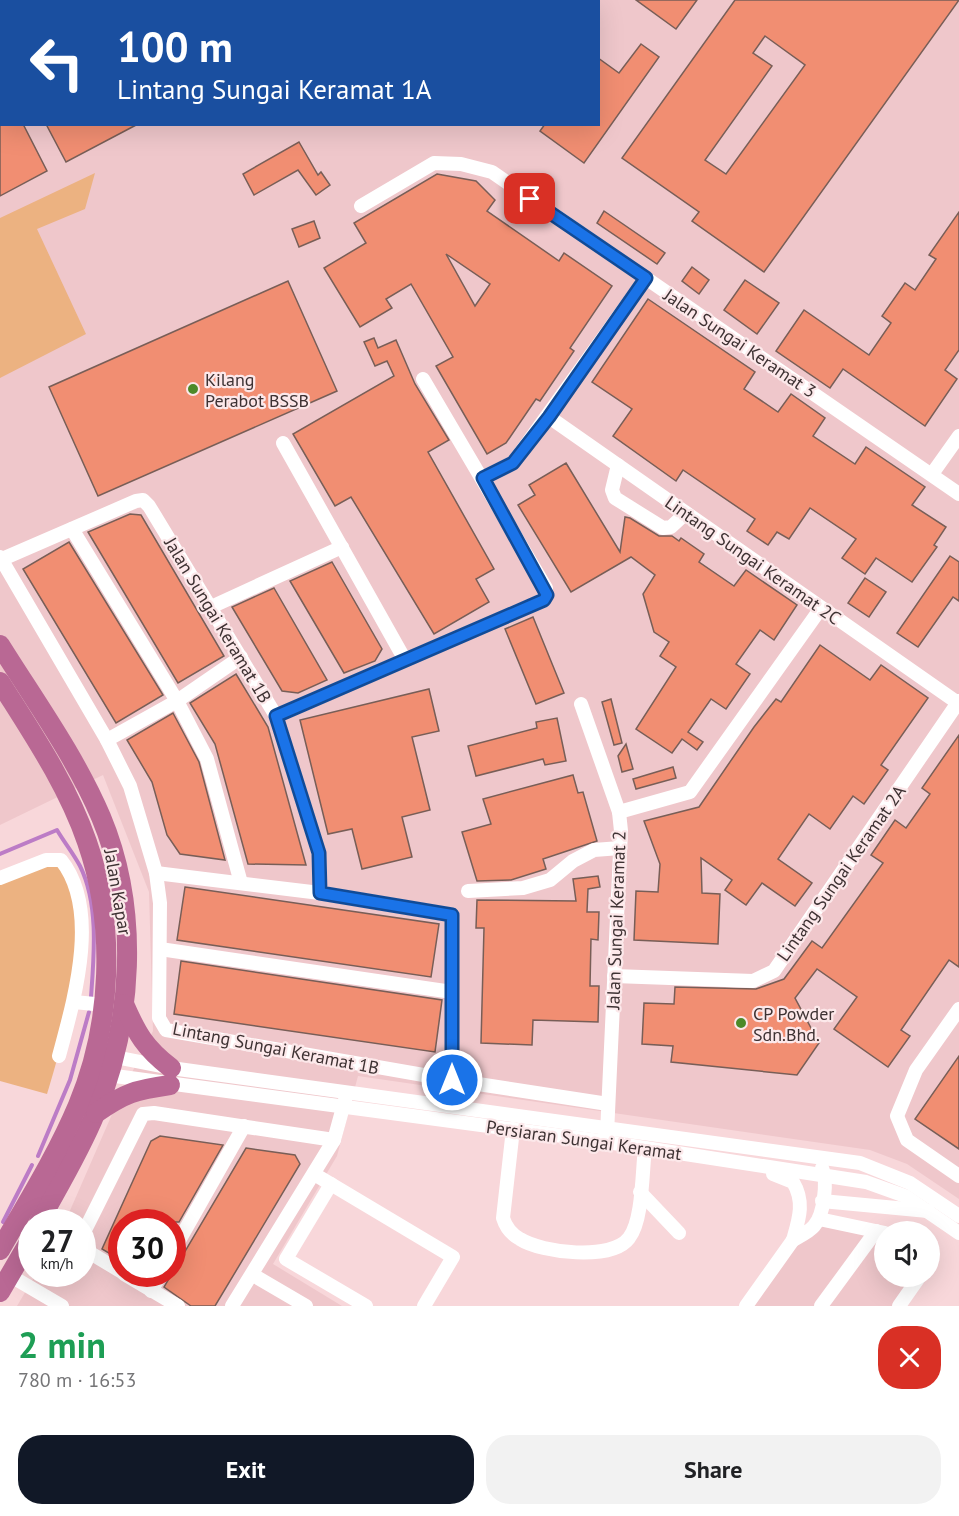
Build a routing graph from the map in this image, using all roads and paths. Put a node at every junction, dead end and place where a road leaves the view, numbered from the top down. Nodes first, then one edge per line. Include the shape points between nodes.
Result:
1 (361, 206) dead end
2 (646, 278) junction
3 (423, 379) dead end
4 (549, 417) junction
5 (959, 436) edge
6 (283, 443) dead end
7 (618, 465) junction
8 (932, 474) junction
9 (483, 478) junction
10 (959, 494) edge
11 (686, 513) junction
12 (72, 529) junction
13 (342, 547) junction
14 (0, 559) edge
15 (211, 607) junction
16 (821, 608) junction
17 (0, 645) edge
18 (241, 657) junction
19 (405, 660) junction
20 (0, 682) edge
21 (177, 701) junction
22 (958, 702) edge
23 (581, 704) dead end
24 (276, 716) junction
25 (107, 740) junction
26 (619, 812) junction
27 (620, 848) junction
28 (156, 873) junction
29 (0, 878) edge
30 (241, 883) junction
31 (468, 891) dead end
32 (320, 893) junction
33 (160, 948) junction
34 (614, 976) junction
35 (452, 992) junction
36 (74, 1002) junction
37 (124, 1004) junction
38 (105, 1005) junction
39 (959, 1009) edge
40 (59, 1056) dead end
41 (101, 1064) junction
42 (170, 1076) junction
43 (452, 1080) junction
44 (346, 1092) junction
45 (608, 1104) junction
46 (344, 1107) junction
47 (96, 1113) junction
48 (244, 1126) junction
49 (607, 1127) junction
50 (513, 1130) junction
51 (334, 1140) junction
52 (607, 1142) junction
53 (645, 1148) junction
54 (776, 1150) junction
55 (735, 1162) junction
56 (315, 1174) junction
57 (959, 1176) edge
58 (825, 1177) junction
59 (331, 1184) junction
60 (640, 1192) junction
61 (822, 1201) junction
62 (46, 1209) edge
63 (96, 1209) edge
64 (930, 1211) junction
65 (959, 1216) edge
66 (819, 1219) junction
67 (186, 1228) edge
68 (874, 1231) edge
69 (679, 1233) dead end
70 (959, 1233) edge
71 (793, 1240) junction
72 (874, 1240) edge
73 (0, 1250) edge
74 (18, 1262) edge
75 (253, 1275) junction
76 (5, 1284) edge
77 (145, 1287) edge
78 (153, 1287) edge
79 (912, 1287) edge
80 (151, 1291) junction
81 (62, 1306) edge
82 (178, 1306) edge
83 (232, 1306) edge
84 (306, 1306) edge
85 (366, 1306) edge
86 (424, 1306) edge
87 (746, 1306) edge
88 (822, 1306) edge
89 (899, 1306) edge

1 - 2 street, Jalan Sungai Keramat 3 via 434,163 461,164 492,172
2 - 4 street
2 - 8 street, Jalan Sungai Keramat 3
3 - 9 street
4 - 7 street, Lintang Sungai Keramat 2C
4 - 9 street via 513,463
5 - 8 street
6 - 13 street
7 - 11 street, Lintang Sungai Keramat 2C
7 - 11 street via 612,490 615,498 663,528 671,527
8 - 10 street, Jalan Sungai Keramat 3
9 - 19 street via 547,595 544,600
11 - 16 street, Lintang Sungai Keramat 2C
12 - 14 street, Jalan Sungai Keramat 1B
12 - 15 street, Jalan Sungai Keramat 1B via 143,500
12 - 21 street
13 - 15 street
13 - 19 street
14 - 25 street, Lintang Sungai Keramat 1B
15 - 18 street, Jalan Sungai Keramat 1B
16 - 22 street, Lintang Sungai Keramat 2C
16 - 26 street via 690,792
17 - 37 highway, Jalan Kapar via 72,761 113,851 126,920
18 - 21 street
18 - 24 street, Jalan Sungai Keramat 1B
19 - 24 street
20 - 38 highway, Jalan Kapar via 56,773 87,842 104,914
21 - 25 street
21 - 30 street via 207,759
22 - 34 street, Lintang Sungai Keramat 2A via 774,971 753,981
23 - 26 street, Jalan Sungai Keramat 2
24 - 32 street, Jalan Sungai Keramat 1B via 319,853
25 - 28 street, Lintang Sungai Keramat 1B via 130,786
26 - 27 street, Jalan Sungai Keramat 2
27 - 31 street via 594,850 550,880 523,888
27 - 34 street, Jalan Sungai Keramat 2
28 - 30 street
28 - 33 street, Lintang Sungai Keramat 1B
29 - 36 street via 46,860 61,860 72,873 82,942
30 - 32 street
32 - 35 street via 452,915
33 - 35 street
33 - 43 street, Lintang Sungai Keramat 1B via 159,1018 166,1030
34 - 45 street, Jalan Sungai Keramat 2
35 - 43 street
36 - 38 street
36 - 40 street
37 - 41 highway, Jalan Kapar
37 - 42 highway via 149,1051
38 - 41 highway, Jalan Kapar
39 - 57 street via 916,1070 897,1116 907,1140
41 - 42 street, Persiaran Sungai Keramat
41 - 42 street, Persiaran Sungai Keramat
41 - 47 highway, Jalan Kapar
41 - 73 highway, Jalan Kapar
42 - 44 street, Persiaran Sungai Keramat
42 - 46 street, Persiaran Sungai Keramat
42 - 47 highway via 120,1096
43 - 45 street, Lintang Sungai Keramat 1B
44 - 46 street
44 - 49 street, Persiaran Sungai Keramat
45 - 49 street, Jalan Sungai Keramat 2
46 - 50 street, Persiaran Sungai Keramat
46 - 51 street
47 - 62 highway, Jalan Kapar
48 - 51 street
48 - 63 street via 143,1114
48 - 67 street
49 - 52 street, Jalan Sungai Keramat 2
49 - 54 street, Persiaran Sungai Keramat
50 - 52 street, Persiaran Sungai Keramat
50 - 60 street via 503,1218 507,1229 520,1239 586,1253 611,1250 628,1240 636,1227
51 - 56 street
52 - 53 street, Persiaran Sungai Keramat
53 - 55 street, Persiaran Sungai Keramat
53 - 60 street
54 - 58 street via 819,1166
54 - 65 street, Persiaran Sungai Keramat via 860,1163 884,1171 910,1183
55 - 58 street, Persiaran Sungai Keramat
55 - 71 street via 793,1182 801,1206
56 - 59 street
56 - 75 street
58 - 61 street
58 - 64 street, Persiaran Sungai Keramat via 886,1188
59 - 85 street via 286,1259
59 - 86 street via 453,1257
60 - 69 street
61 - 64 street
61 - 66 street
64 - 70 street, Persiaran Sungai Keramat
66 - 68 street
66 - 71 street via 813,1228
71 - 87 street
72 - 88 street
74 - 76 highway
75 - 83 street
75 - 84 street
76 - 81 street
77 - 80 street
78 - 80 street
79 - 89 street
80 - 82 street

